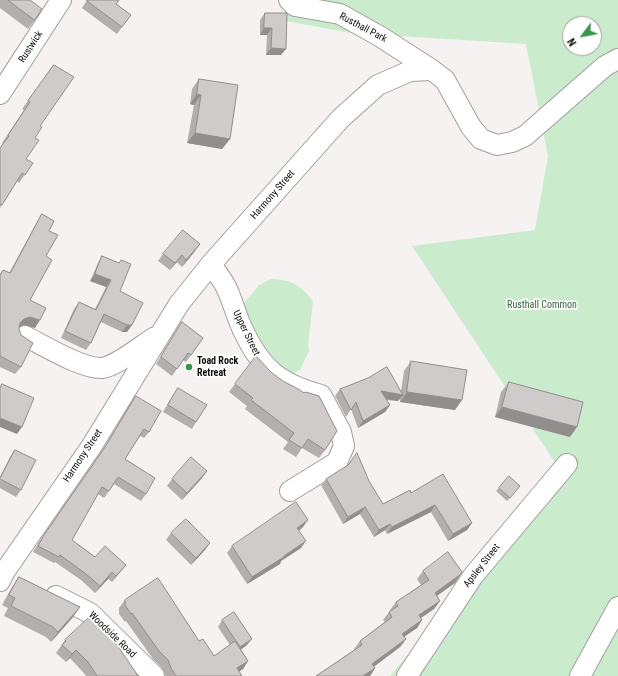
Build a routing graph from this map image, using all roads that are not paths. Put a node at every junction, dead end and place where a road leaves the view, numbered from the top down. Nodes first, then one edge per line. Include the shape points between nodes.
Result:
1 (61, 0) edge
2 (288, 0) edge
3 (618, 59) edge
4 (432, 70) junction
5 (0, 94) edge
6 (211, 264) junction
7 (161, 332) junction
8 (25, 336) edge
9 (567, 464) dead end
10 (290, 491) dead end
11 (6, 575) edge
12 (40, 588) edge
13 (618, 607) edge
14 (154, 676) edge
15 (407, 676) edge
16 (580, 676) edge

1 - 5 street, Rustwick
2 - 4 street, Rusthall Park via 295,6 340,14
3 - 4 street via 605,66 525,136 497,145 481,139 471,127 445,80
4 - 6 street, Harmony Street via 410,71 378,85 341,118
6 - 7 street, Harmony Street via 178,304
6 - 10 street, Upper Street via 226,287 243,330 260,361 284,381 321,395 341,432 344,446 337,462
7 - 8 street via 129,355 102,368 75,361
7 - 11 street, Harmony Street via 91,447 16,554
9 - 15 street, Apsley Street via 473,576
12 - 14 street, Woodside Road via 90,613
13 - 16 street

